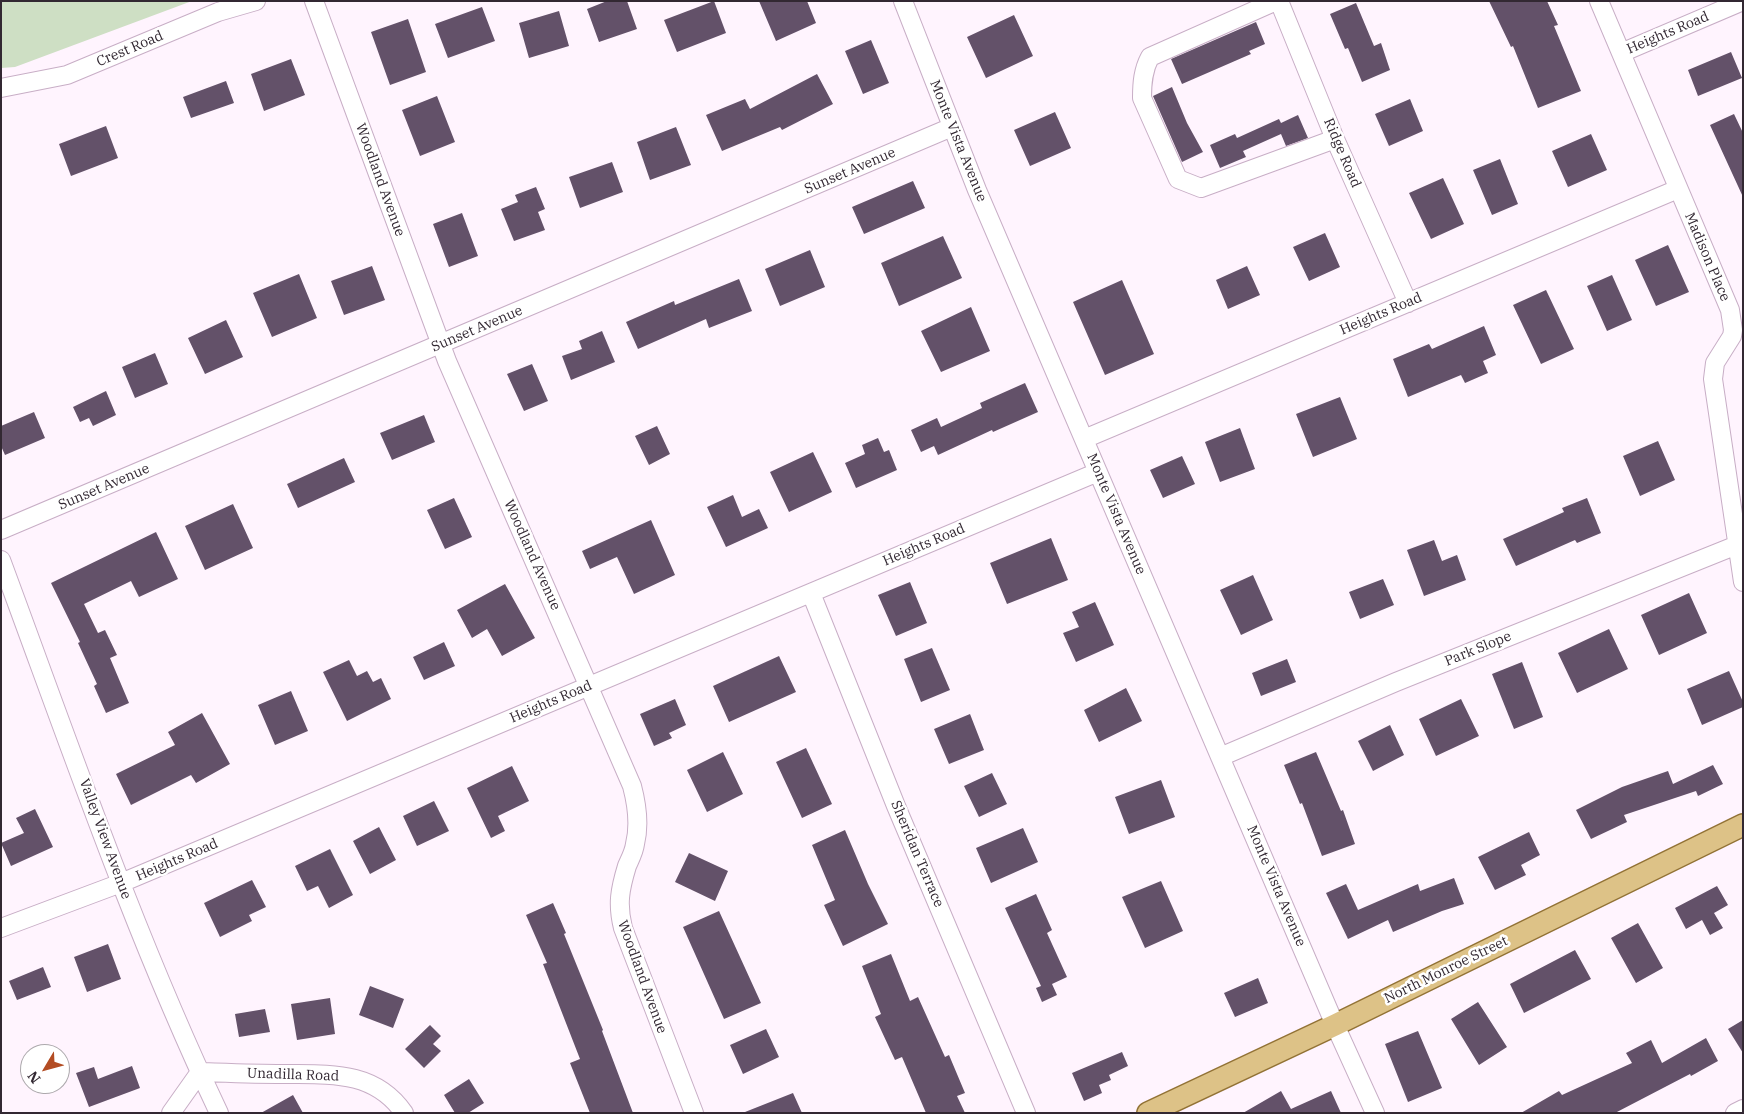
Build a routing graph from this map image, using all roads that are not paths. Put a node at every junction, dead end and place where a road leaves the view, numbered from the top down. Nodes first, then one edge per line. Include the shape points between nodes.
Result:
1 (256, 1) edge
2 (314, 1) edge
3 (903, 1) edge
4 (1278, 1) edge
5 (1599, 1) edge
6 (1743, 2) edge
7 (1621, 53) junction
8 (1, 88) edge
9 (952, 127) junction
10 (1335, 139) junction
11 (1678, 189) junction
12 (1408, 303) junction
13 (440, 344) junction
14 (1084, 439) junction
15 (1098, 472) junction
16 (1, 530) edge
17 (1737, 545) junction
18 (1, 560) edge
19 (1743, 582) edge
20 (811, 593) junction
21 (590, 686) junction
22 (1220, 757) junction
23 (1743, 825) edge
24 (121, 883) junction
25 (1, 928) edge
26 (1335, 1025) junction
27 (200, 1072) junction
28 (1743, 1109) edge
29 (171, 1113) edge
30 (220, 1113) edge
31 (404, 1113) edge
32 (694, 1113) edge
33 (1026, 1113) edge
34 (1148, 1113) edge
35 (1374, 1113) edge
36 (1734, 1113) edge

1 - 8 street, Crest Road via 218,12 67,75
2 - 13 street, Woodland Avenue
3 - 9 street, Monte Vista Avenue
4 - 10 street, Ridge Road
4 - 10 street via 1150,57 1145,66 1142,98 1178,179 1200,188
5 - 7 street, Madison Place
6 - 7 street, Heights Road
7 - 11 street, Madison Place
9 - 13 street, Sunset Avenue
9 - 14 street, Monte Vista Avenue
10 - 12 street, Ridge Road
11 - 12 street, Heights Road
11 - 17 street, Madison Place via 1732,320 1732,336 1715,363 1713,379
12 - 14 street, Heights Road
13 - 16 street, Sunset Avenue
13 - 21 street, Woodland Avenue
14 - 15 street, Monte Vista Avenue
15 - 20 street, Heights Road
15 - 22 street, Monte Vista Avenue
17 - 19 street, Madison Place
17 - 22 street, Park Slope via 1396,682
18 - 24 street, Valley View Avenue
20 - 21 street, Heights Road
20 - 33 street, Sheridan Terrace via 896,806
21 - 24 street, Heights Road
21 - 32 street, Woodland Avenue via 632,786 637,808 635,845 620,894 623,928
22 - 26 street, Monte Vista Avenue
23 - 26 main road, North Monroe Street
24 - 25 street, Heights Road
24 - 27 street, Valley View Avenue
26 - 34 main road, North Monroe Street
26 - 35 street, Monte Vista Avenue
27 - 29 street
27 - 30 street, Valley View Avenue
27 - 31 street, Unadilla Road via 348,1076 384,1092
28 - 36 street

